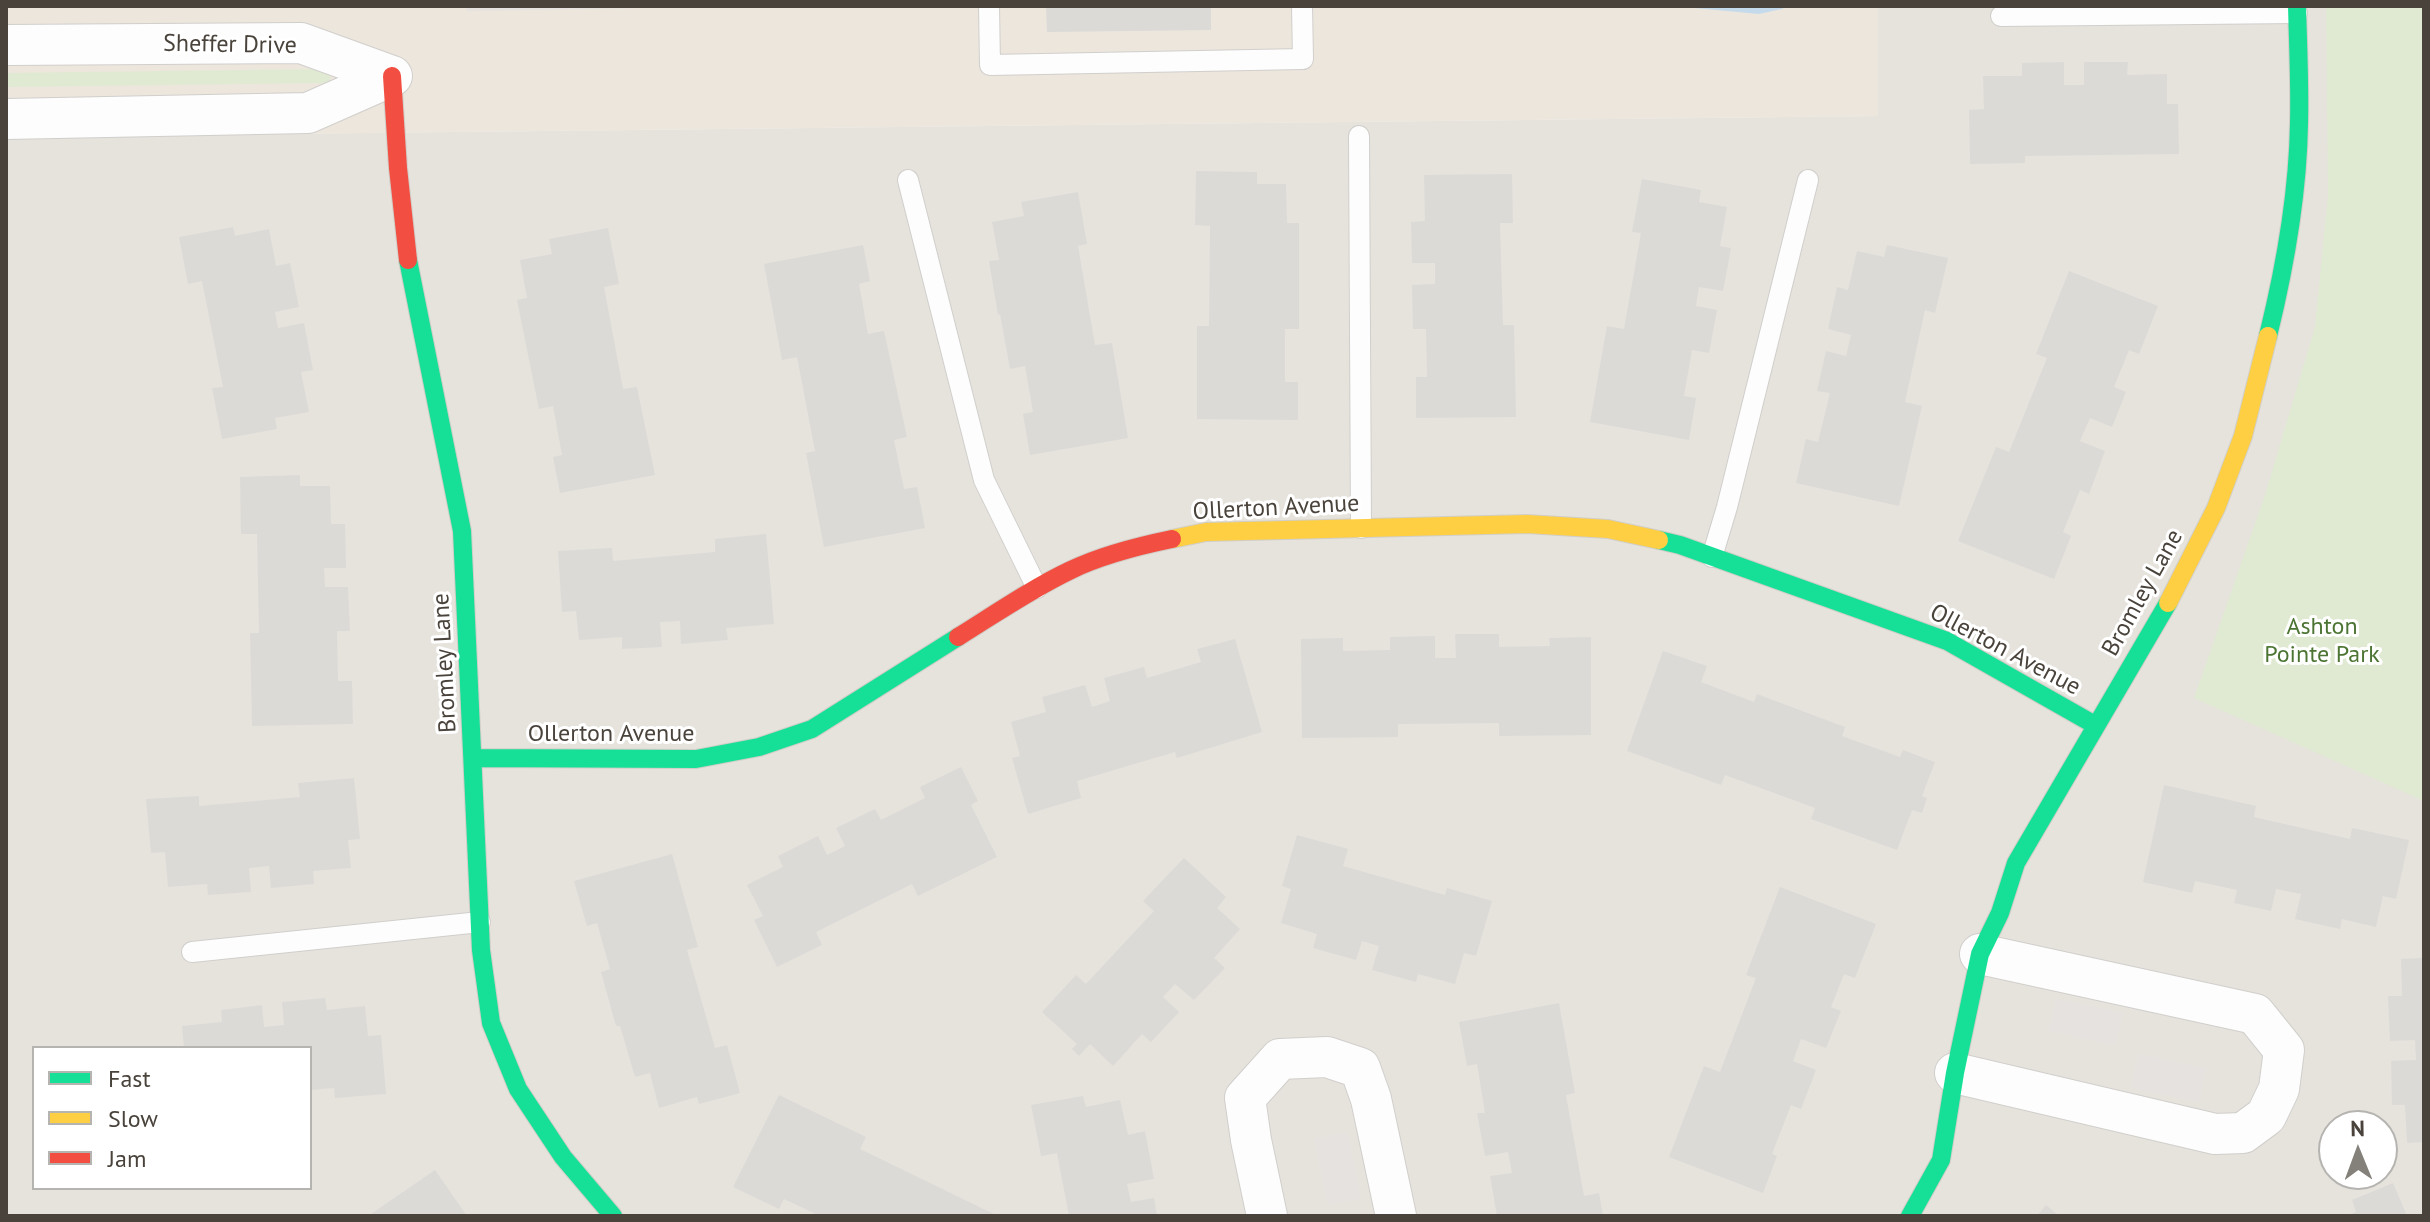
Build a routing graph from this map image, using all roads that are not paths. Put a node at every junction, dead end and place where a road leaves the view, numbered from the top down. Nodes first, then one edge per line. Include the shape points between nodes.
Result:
1 (989, 6) edge
2 (1302, 6) edge
3 (2297, 9) edge
4 (2001, 16) dead end
5 (6, 45) edge
6 (392, 76) junction
7 (6, 119) edge
8 (1359, 136) dead end
9 (908, 180) dead end
10 (1808, 180) dead end
11 (1361, 528) junction
12 (1712, 557) junction
13 (1037, 588) junction
14 (2095, 725) junction
15 (473, 758) junction
16 (480, 922) junction
17 (192, 952) dead end
18 (1980, 954) junction
19 (1955, 1073) junction
20 (613, 1216) edge
21 (1267, 1216) edge
22 (1396, 1216) edge
23 (1910, 1216) edge

1 - 2 lane via 990,65 1303,59
3 - 4 lane
3 - 14 street, Bromley Lane via 2299,125 2290,221 2279,291 2243,436 2216,508 2169,601
5 - 6 street, Sheffer Drive via 301,43
6 - 7 street via 308,113
6 - 15 street, Bromley Lane via 404,238 462,531
8 - 11 lane
9 - 13 lane via 984,480
10 - 12 lane
11 - 12 street, Ollerton Avenue via 1527,524 1608,529
11 - 13 street, Ollerton Avenue via 1206,532 1143,545 1073,569
12 - 14 street, Ollerton Avenue via 1947,641
13 - 15 street, Ollerton Avenue via 812,729 759,747 696,759
14 - 18 street, Bromley Lane via 2016,863
15 - 16 street, Bromley Lane
16 - 17 lane
16 - 20 street, Bromley Lane via 491,1023 518,1089 563,1157
18 - 19 street, Bromley Lane
18 - 19 street via 2255,1014 2284,1050 2279,1089 2266,1116 2243,1133 2215,1134
19 - 23 street, Bromley Lane via 1941,1160
21 - 22 street via 1245,1098 1280,1059 1327,1057 1360,1068

